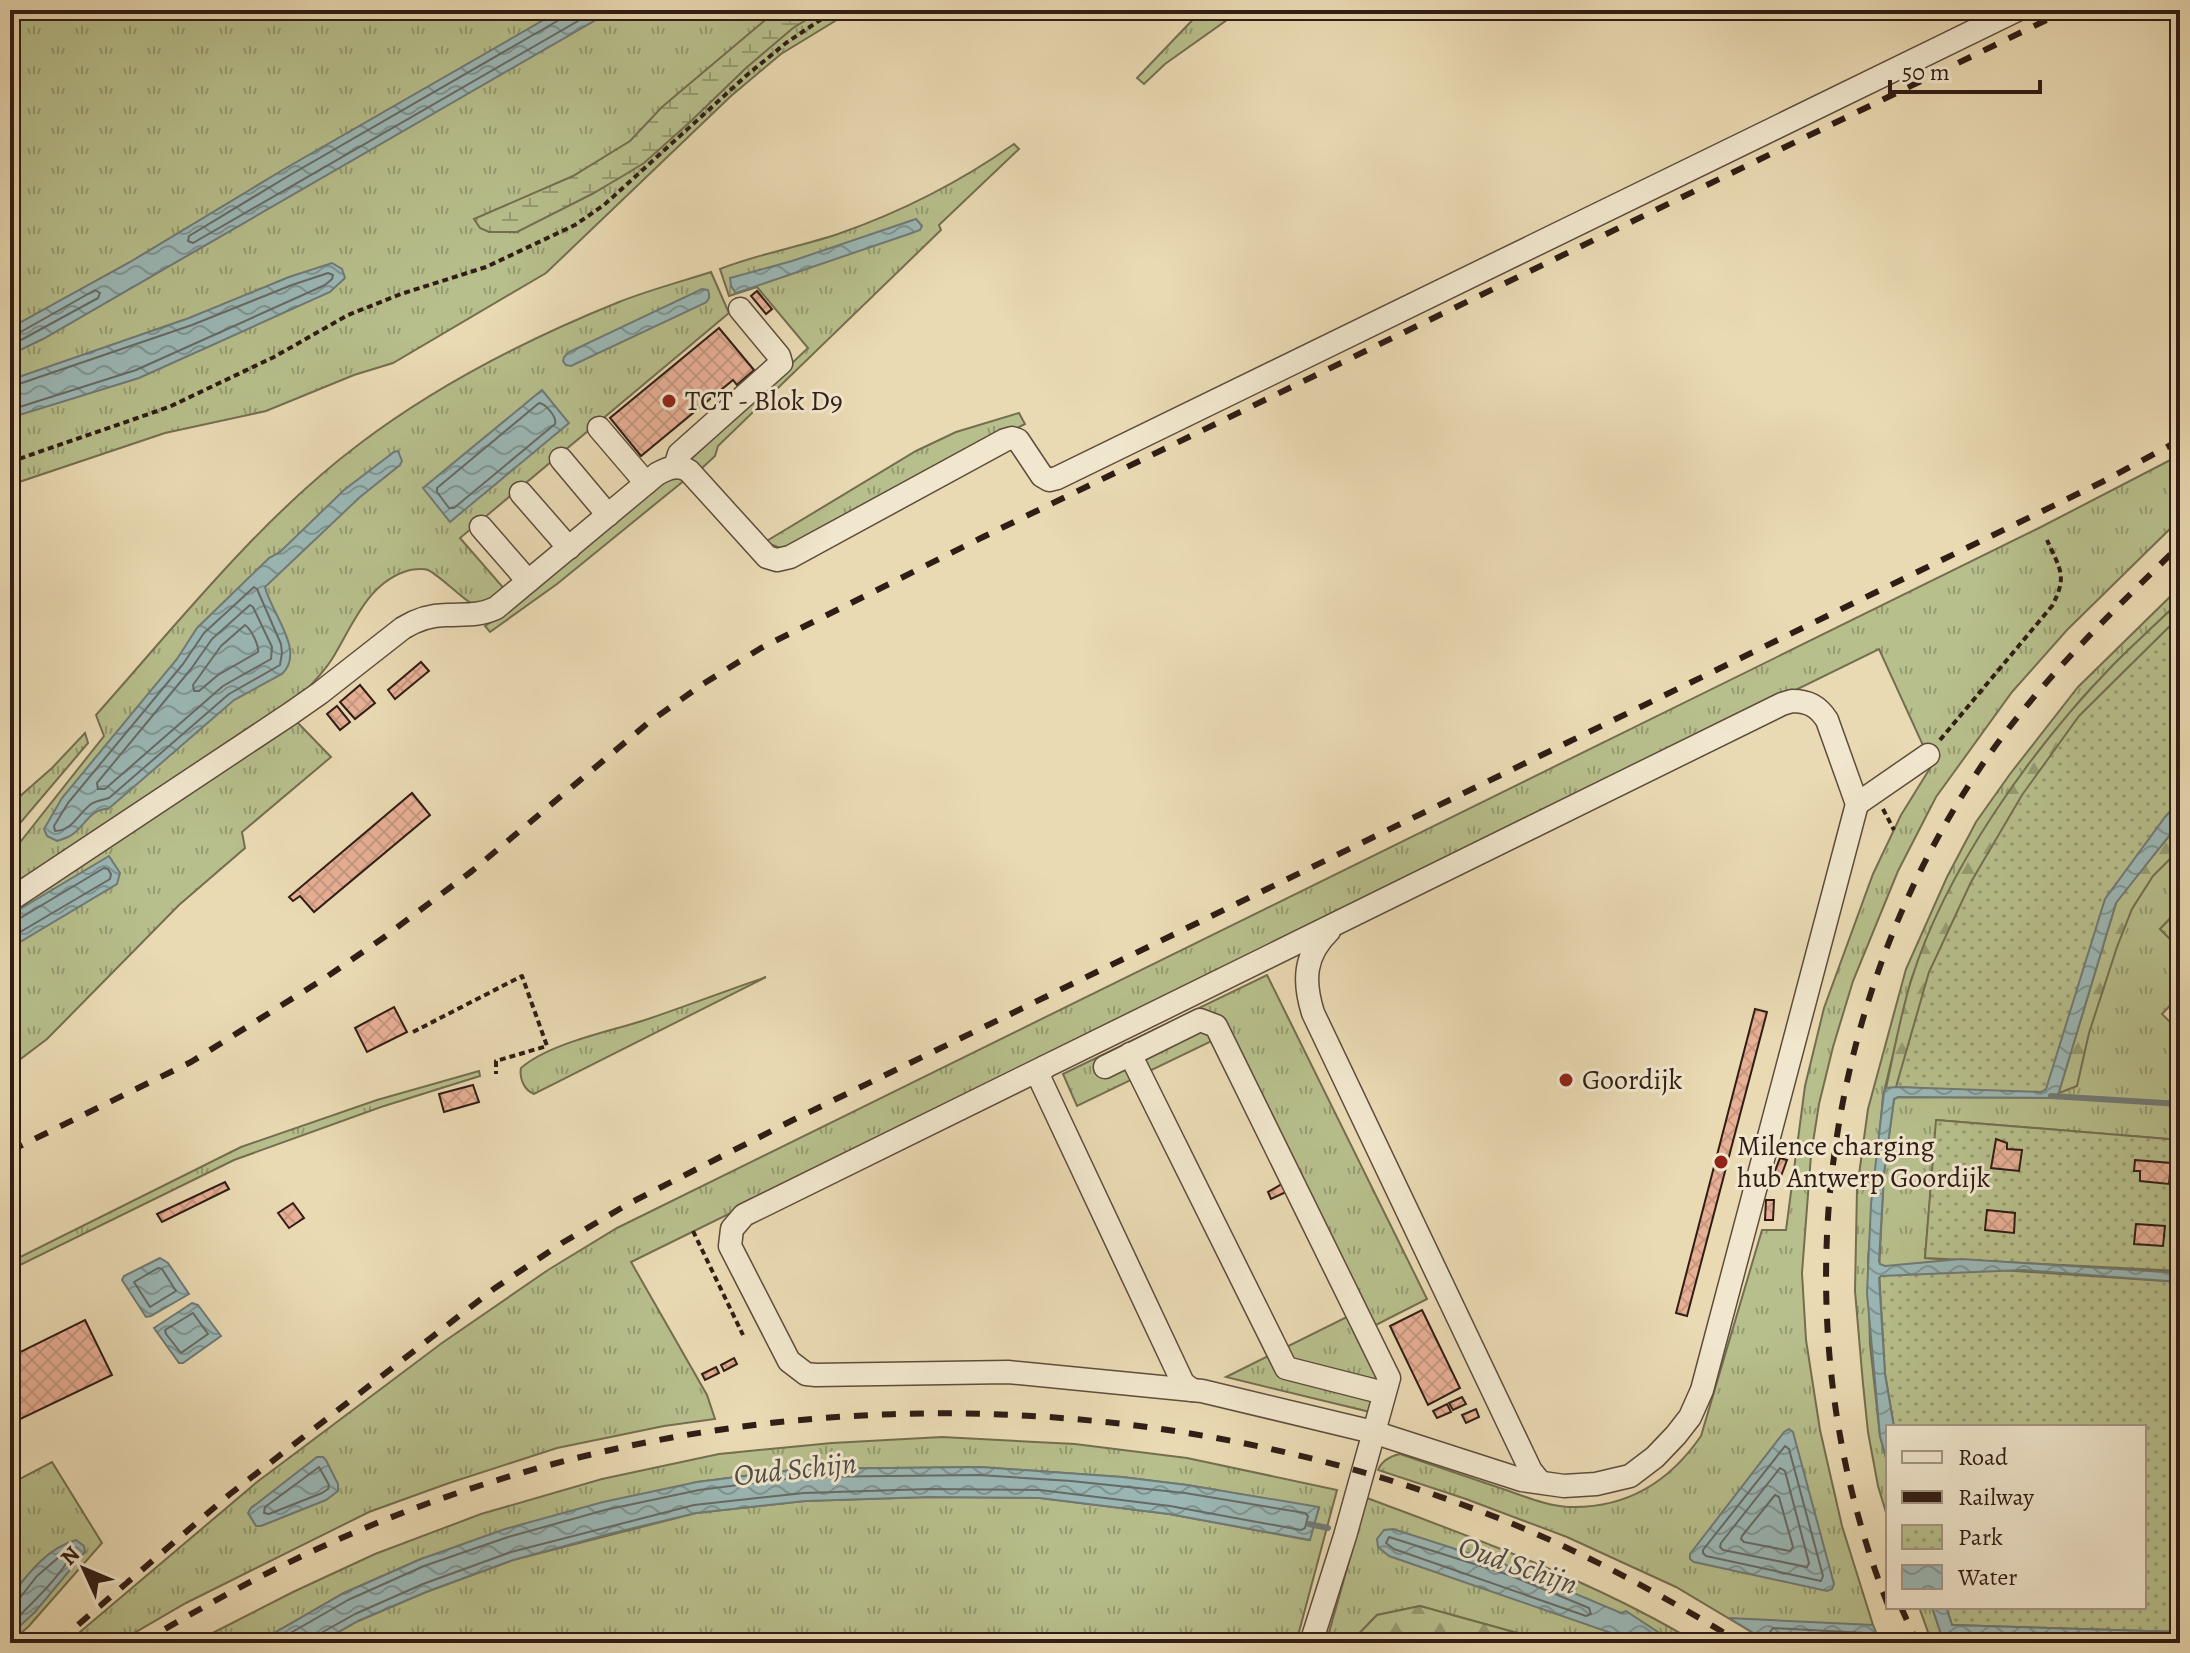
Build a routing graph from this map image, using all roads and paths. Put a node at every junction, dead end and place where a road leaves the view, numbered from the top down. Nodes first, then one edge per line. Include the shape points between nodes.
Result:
1 (835, 10) edge
2 (2017, 10) edge
3 (740, 309) dead end
4 (599, 428) dead end
5 (561, 459) dead end
6 (10, 462) edge
7 (675, 467) junction
8 (646, 483) junction
9 (521, 493) dead end
10 (608, 515) junction
11 (481, 527) dead end
12 (2047, 540) dead end
13 (569, 548) junction
14 (528, 581) junction
15 (1928, 755) joint
16 (1857, 804) junction
17 (10, 900) edge
18 (1343, 921) junction
19 (413, 1032) dead end
20 (1130, 1054) junction
21 (1045, 1067) junction
22 (1105, 1067) dead end
23 (496, 1074) dead end
24 (693, 1231) dead end
25 (743, 1335) dead end
26 (1192, 1390) junction
27 (1384, 1393) junction
28 (1373, 1432) junction
29 (1540, 1482) junction
30 (1311, 1643) edge

1 - 6 path via 747,75 575,225 486,267 348,315 169,407
2 - 7 street via 1057,478 1042,476 1018,440 1005,440 777,560 767,557 694,476
3 - 7 street via 781,363 679,454
4 - 8 street
5 - 10 street
7 - 8 street
8 - 10 street
9 - 13 street
10 - 13 street
11 - 14 street
12 - 15 path via 2061,571 2061,588 2052,606
13 - 14 street
14 - 17 street via 485,613 432,616 403,628 310,700
15 - 16 street
16 - 18 street via 1827,720 1803,701 1792,701
16 - 29 street via 1706,1374 1690,1417 1630,1476 1596,1484
18 - 21 street
18 - 29 street via 1320,942 1307,971 1306,993 1313,1013
19 - 23 path via 522,976 547,1046 496,1061
20 - 22 street
20 - 27 street via 1286,1368
20 - 27 street via 1200,1020 1216,1026 1389,1378
21 - 26 street via 1040,1079 1183,1383
21 - 26 street via 744,1215 730,1237 734,1255 789,1361 806,1374 1008,1372
24 - 25 path
26 - 28 street
27 - 28 street
28 - 29 street
28 - 30 street

